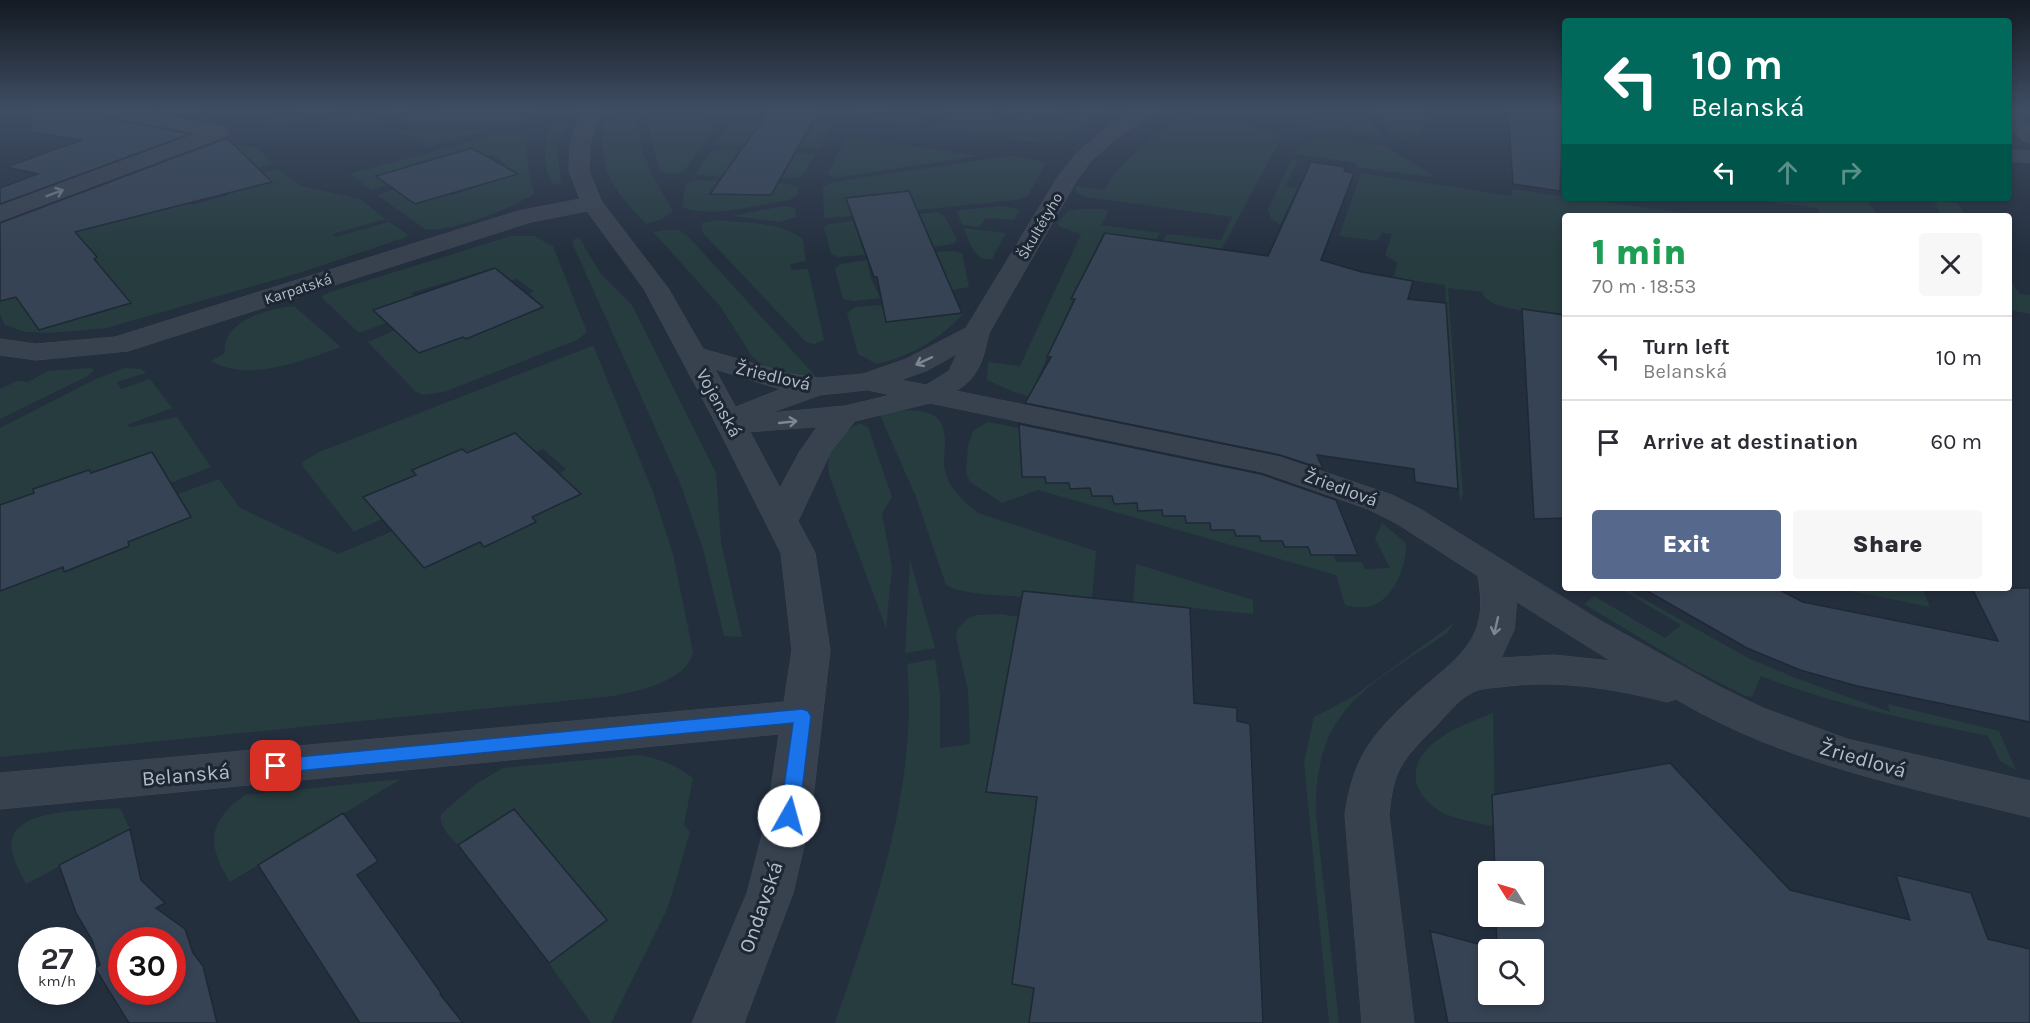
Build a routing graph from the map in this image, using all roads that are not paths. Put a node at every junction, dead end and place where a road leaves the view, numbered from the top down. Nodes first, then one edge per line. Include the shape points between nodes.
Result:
1 (150, 158) edge
2 (579, 158) edge
3 (1083, 158) edge
4 (592, 203) junction
5 (0, 214) edge
6 (976, 333) junction
7 (0, 347) edge
8 (692, 354) junction
9 (868, 382) junction
10 (819, 387) junction
11 (932, 394) junction
12 (845, 414) junction
13 (730, 422) junction
14 (781, 521) junction
15 (1494, 569) junction
16 (1460, 681) junction
17 (1704, 697) junction
18 (802, 716) junction
19 (0, 791) edge
20 (2030, 799) edge
21 (718, 1023) edge
22 (1388, 1023) edge

5 -> 1 street
2 - 4 street, Vojenská via 579,171
3 - 6 street, Škultétyho via 1066,178
4 - 7 street, Karpatská via 526,216 118,345 36,352
4 - 8 street, Vojenská via 656,288
6 -> 9 street via 916,365
6 - 11 street, Škultétyho via 969,361 959,377
8 - 10 street, Žriedlová via 787,382
8 - 13 street, Vojenská
9 - 10 street, Žriedlová
9 - 11 street, Žriedlová
10 - 13 street, Žriedlová via 778,399
11 - 12 street, Žriedlová
11 - 15 street, Žriedlová via 1303,474 1380,502
13 -> 12 street, Žriedlová via 777,423
12 - 14 street via 814,451
13 - 14 street, Vojenská
14 - 18 street, Vojenská via 798,553 811,650
15 -> 16 street via 1500,596 1495,631 1485,655
15 - 17 street, Žriedlová via 1587,630
16 - 17 street, Žriedlová via 1497,672 1593,672
16 - 22 street, Žriedlová via 1392,741 1370,787 1367,814
17 - 20 street, Žriedlová via 1843,755
18 - 19 street, Belanská
18 - 21 street, Ondavská via 789,816 770,893

